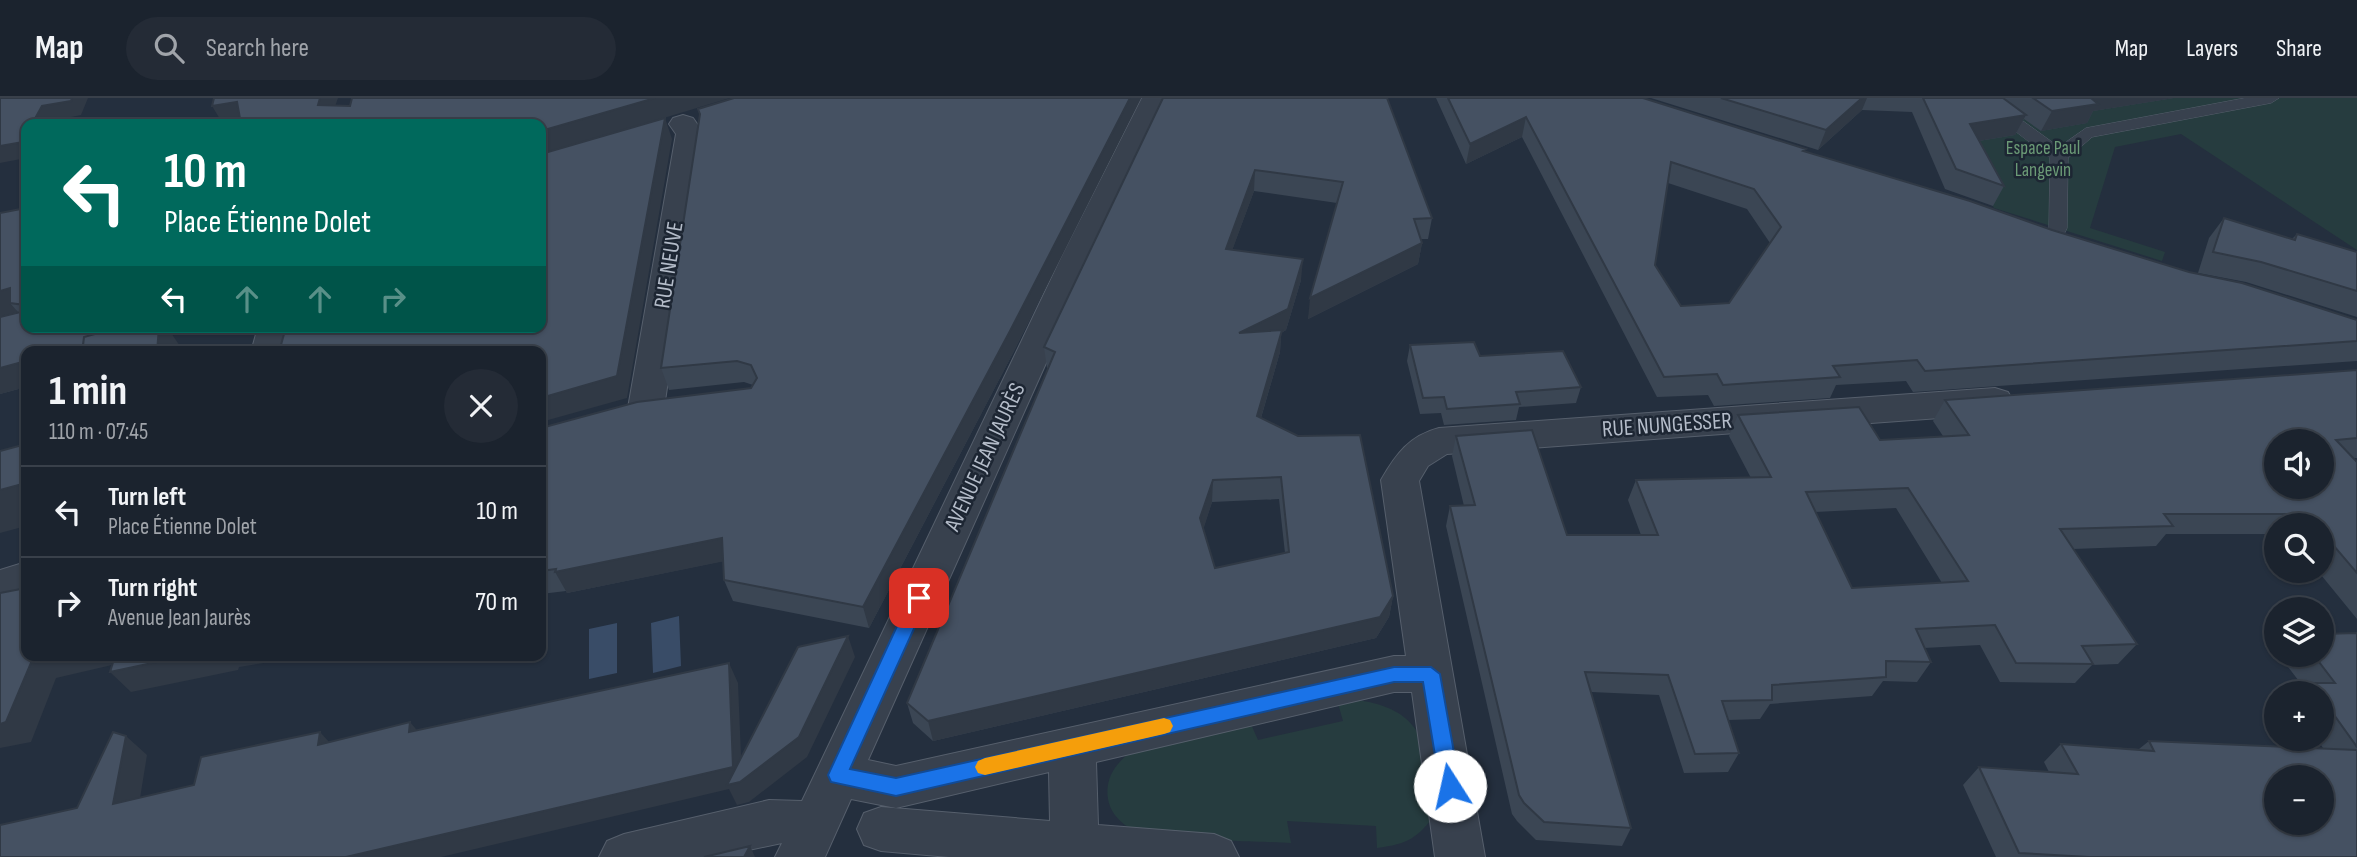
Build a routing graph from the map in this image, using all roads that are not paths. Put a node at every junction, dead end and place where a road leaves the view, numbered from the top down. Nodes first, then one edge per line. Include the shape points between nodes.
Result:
1 (1156, 98) edge
2 (1980, 98) edge
3 (2271, 98) edge
4 (683, 123) dead end
5 (2059, 156) junction
6 (2052, 241) edge
7 (2023, 399) edge
8 (683, 405) edge
9 (21, 580) edge
10 (0, 586) edge
11 (1431, 674) junction
12 (1072, 747) junction
13 (837, 775) junction
14 (881, 829) dead end
15 (808, 841) edge
16 (1075, 845) junction
17 (624, 857) edge
18 (1214, 857) edge
19 (1460, 857) edge

1 - 13 street, AVENUE JEAN JAURÈS
2 - 5 lane
3 - 5 lane via 2086,133
4 - 8 street, RUE NEUVE via 690,134 633,412
5 - 6 lane via 2058,228
7 - 11 street, RUE NUNGESSER via 1439,441 1415,456 1400,480
9 - 10 street
11 - 12 street via 1394,674
11 - 19 street, RUE NUNGESSER
12 - 13 street via 896,787
12 - 16 street
13 - 15 street, AVENUE JEAN JAURÈS
14 - 16 street
15 - 17 street via 792,821 769,822
16 - 18 street

